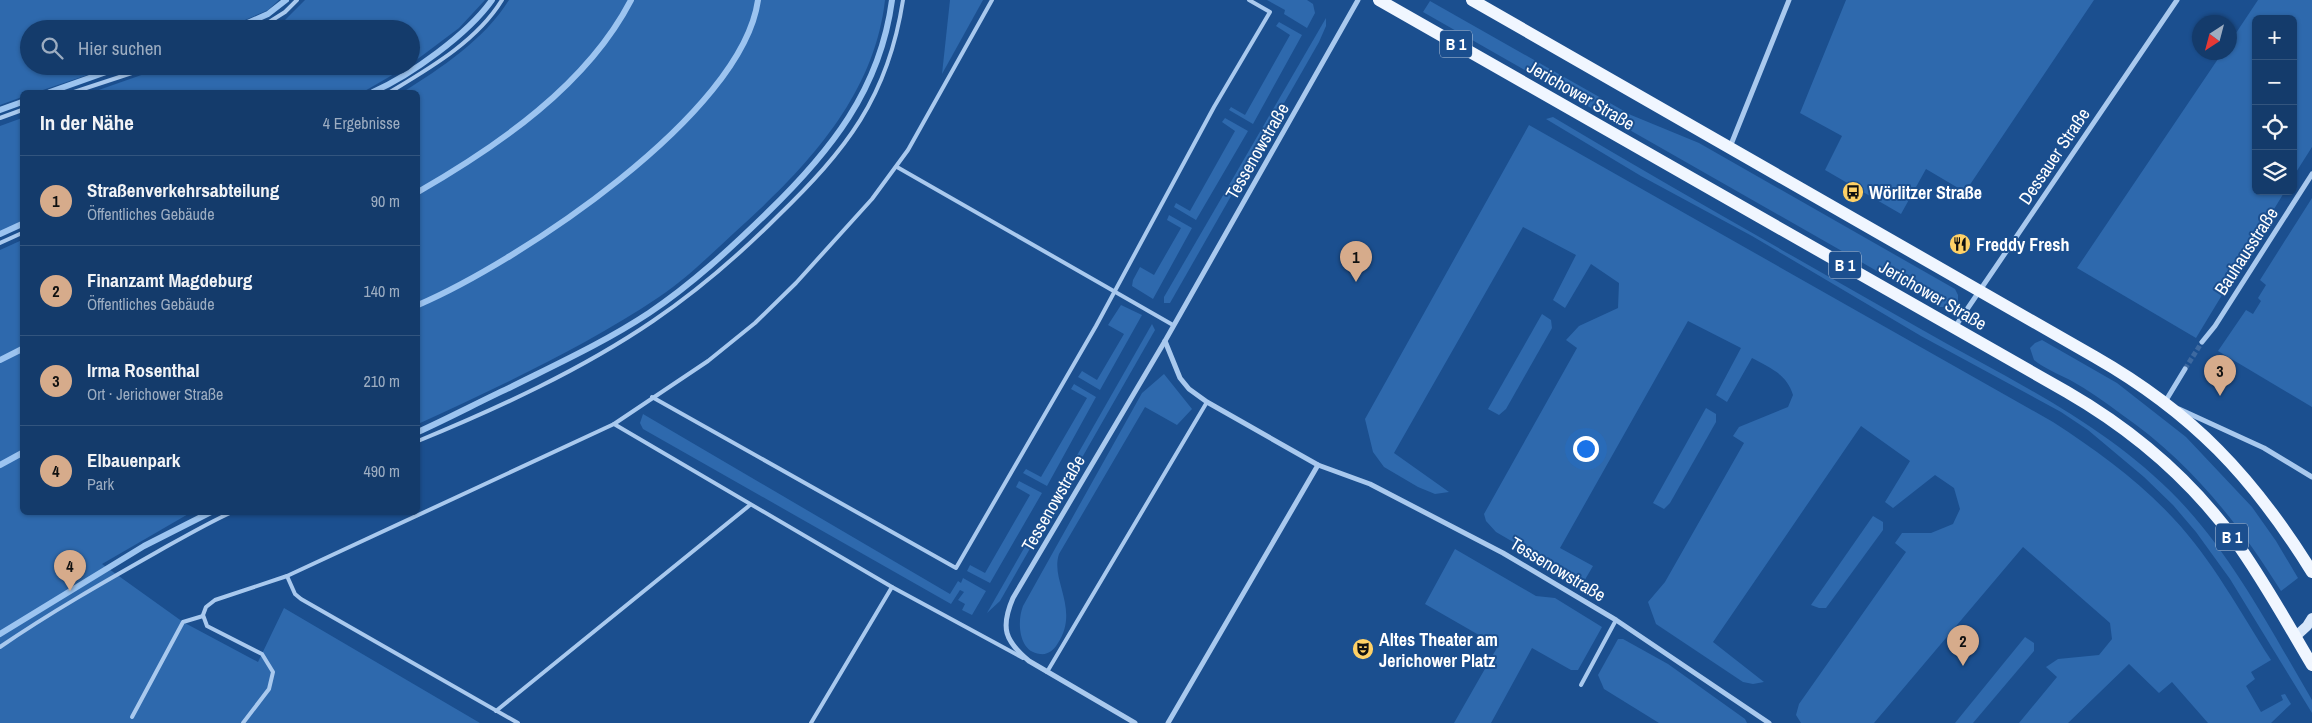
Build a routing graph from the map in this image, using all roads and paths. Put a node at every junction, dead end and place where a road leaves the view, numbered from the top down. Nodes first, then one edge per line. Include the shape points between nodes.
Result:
1 (297, 0) edge
2 (502, 0) edge
3 (903, 0) edge
4 (992, 0) edge
5 (1249, 0) edge
6 (1358, 0) edge
7 (1379, 0) edge
8 (1472, 0) edge
9 (1789, 0) edge
10 (2177, 0) edge
11 (272, 20) edge
12 (420, 72) edge
13 (126, 75) edge
14 (415, 75) edge
15 (80, 90) edge
16 (393, 90) edge
17 (20, 111) edge
18 (0, 118) edge
19 (1730, 147) junction
20 (896, 167) junction
21 (2312, 174) edge
22 (20, 234) edge
23 (0, 243) edge
24 (1980, 290) junction
25 (1113, 292) junction
26 (1173, 325) junction
27 (1954, 328) junction
28 (1165, 341) junction
29 (2202, 342) tunnel mouth
30 (2185, 369) tunnel mouth
31 (652, 397) junction
32 (1207, 402) junction
33 (2164, 402) junction
34 (614, 424) junction
35 (420, 440) edge
36 (1318, 465) junction
37 (2312, 477) edge
38 (750, 505) junction
39 (420, 514) edge
40 (226, 515) edge
41 (418, 515) edge
42 (2312, 572) edge
43 (287, 576) junction
44 (892, 587) junction
45 (203, 616) junction
46 (2312, 618) edge
47 (1616, 620) junction
48 (2295, 637) junction
49 (0, 647) edge
50 (1029, 661) junction
51 (2312, 665) edge
52 (1047, 672) junction
53 (1581, 685) dead end
54 (496, 710) junction
55 (132, 717) dead end
56 (1760, 720) edge
57 (243, 723) edge
58 (518, 723) edge
59 (811, 723) edge
60 (1136, 723) edge
61 (1168, 723) edge
62 (1769, 723) edge

1 - 11 lane
2 - 12 lane via 489,18 456,47
3 - 35 lane via 889,62 858,126 833,160 756,238 653,321 600,354
4 - 20 lane
5 - 25 lane via 1270,12
6 - 26 street, Tessenowstraße
7 - 27 main road, Jerichower Straße / B 1
8 - 19 main road, Jerichower Straße / B 1
9 - 19 street
10 - 24 street, Dessauer Straße
13 - 15 lane
14 - 16 lane
17 - 18 lane
19 - 24 main road, Jerichower Straße / B 1
20 - 25 lane
20 - 31 lane via 872,200 755,323 708,360
21 - 29 street, Bauhausstraße
22 - 23 lane
24 - 27 street, Dessauer Straße
24 - 33 main road, Jerichower Straße / B 1 via 2113,367
25 - 26 lane
25 - 31 lane via 956,568
26 - 28 street, Tessenowstraße
27 - 48 main road, Jerichower Straße / B 1 via 2084,402 2119,425 2164,463 2234,539
28 - 32 street, Tessenowstraße via 1180,378
28 - 50 street, Tessenowstraße via 1007,611 1007,635
30 - 33 street
31 - 34 lane
32 - 36 street, Tessenowstraße
32 - 52 lane
33 - 37 street, Jerichower Straße via 2264,448
33 - 42 main road, Jerichower Straße / B 1 via 2205,436 2252,484
34 - 38 lane
34 - 39 lane
36 - 47 street, Tessenowstraße via 1370,484 1452,525
36 - 61 street
38 - 44 lane
38 - 54 lane
40 - 49 lane via 116,574 38,620
41 - 43 lane
43 - 45 lane via 215,600 205,608
43 - 54 lane via 295,594 301,599
44 - 50 lane
44 - 59 lane
45 - 55 lane via 183,622
45 - 57 lane via 211,629 262,654 273,672 269,689
46 - 48 street
47 - 53 lane
47 - 56 street, Tessenowstraße
48 - 51 main road, Jerichower Straße / B 1
50 - 52 street, Tessenowstraße
52 - 60 street, Tessenowstraße
54 - 58 lane
56 - 62 street, Tessenowstraße

